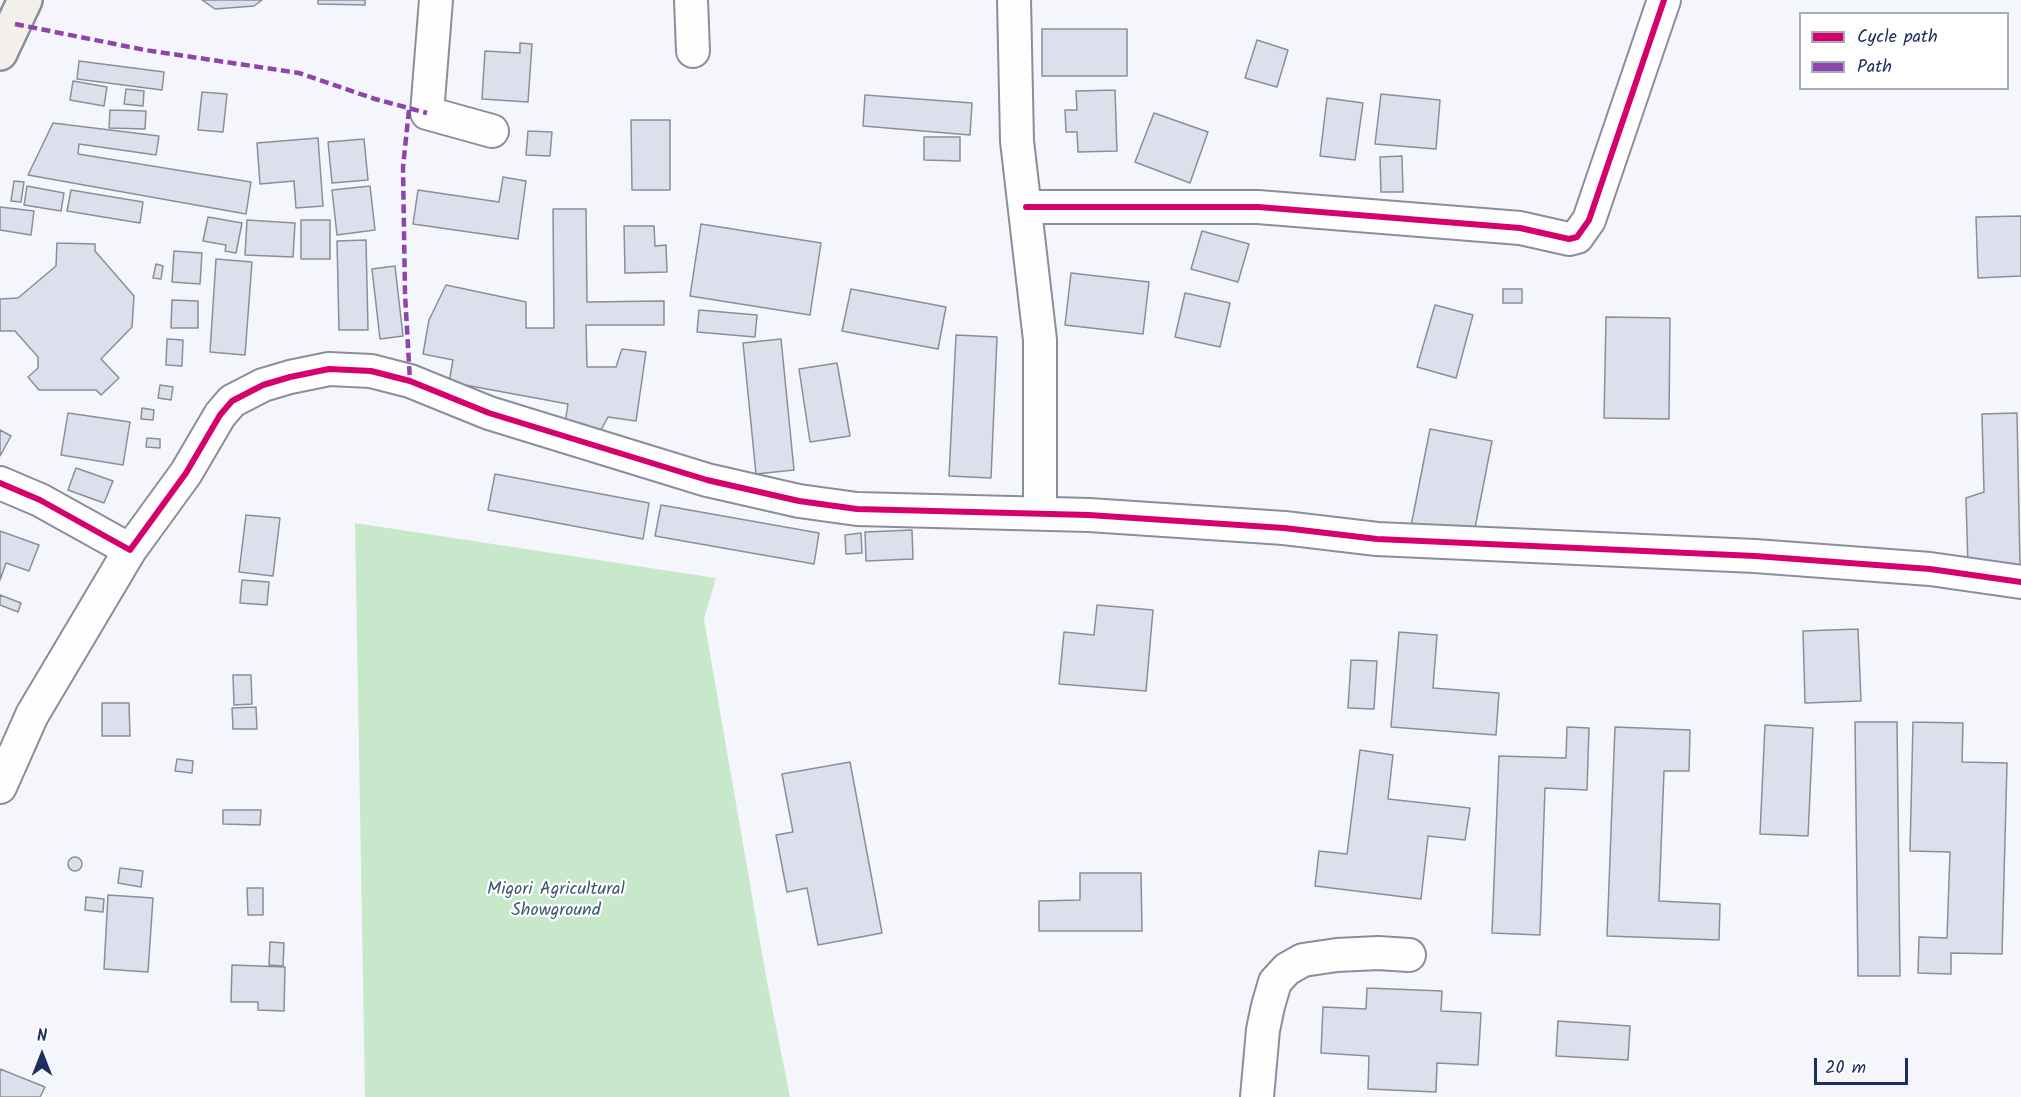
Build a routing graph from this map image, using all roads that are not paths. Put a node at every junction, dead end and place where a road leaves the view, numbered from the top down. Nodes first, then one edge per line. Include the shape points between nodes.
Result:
1 (25, 0) edge
2 (436, 0) edge
3 (691, 0) edge
4 (1014, 0) edge
5 (1664, 0) edge
6 (693, 51) dead end
7 (0, 53) edge
8 (492, 131) dead end
9 (1026, 207) junction
10 (0, 483) edge
11 (1040, 513) junction
12 (130, 550) junction
13 (2021, 582) edge
14 (0, 787) edge
15 (1409, 955) dead end
16 (1257, 1097) edge

1 - 7 highway
2 - 8 street via 427,113
3 - 6 street
4 - 9 street via 1017,141
5 - 9 street via 1593,208 1577,237 1563,238 1520,228 1258,207
9 - 11 street via 1040,340
10 - 12 street via 40,500
11 - 12 street via 857,508 799,501 707,480 489,413 410,381 370,371 329,369 263,385 232,401
11 - 13 street via 1284,528 1377,539 1755,556 1930,569
12 - 14 street via 32,715
15 - 16 street via 1337,955 1303,960 1287,969 1275,982 1268,1006

